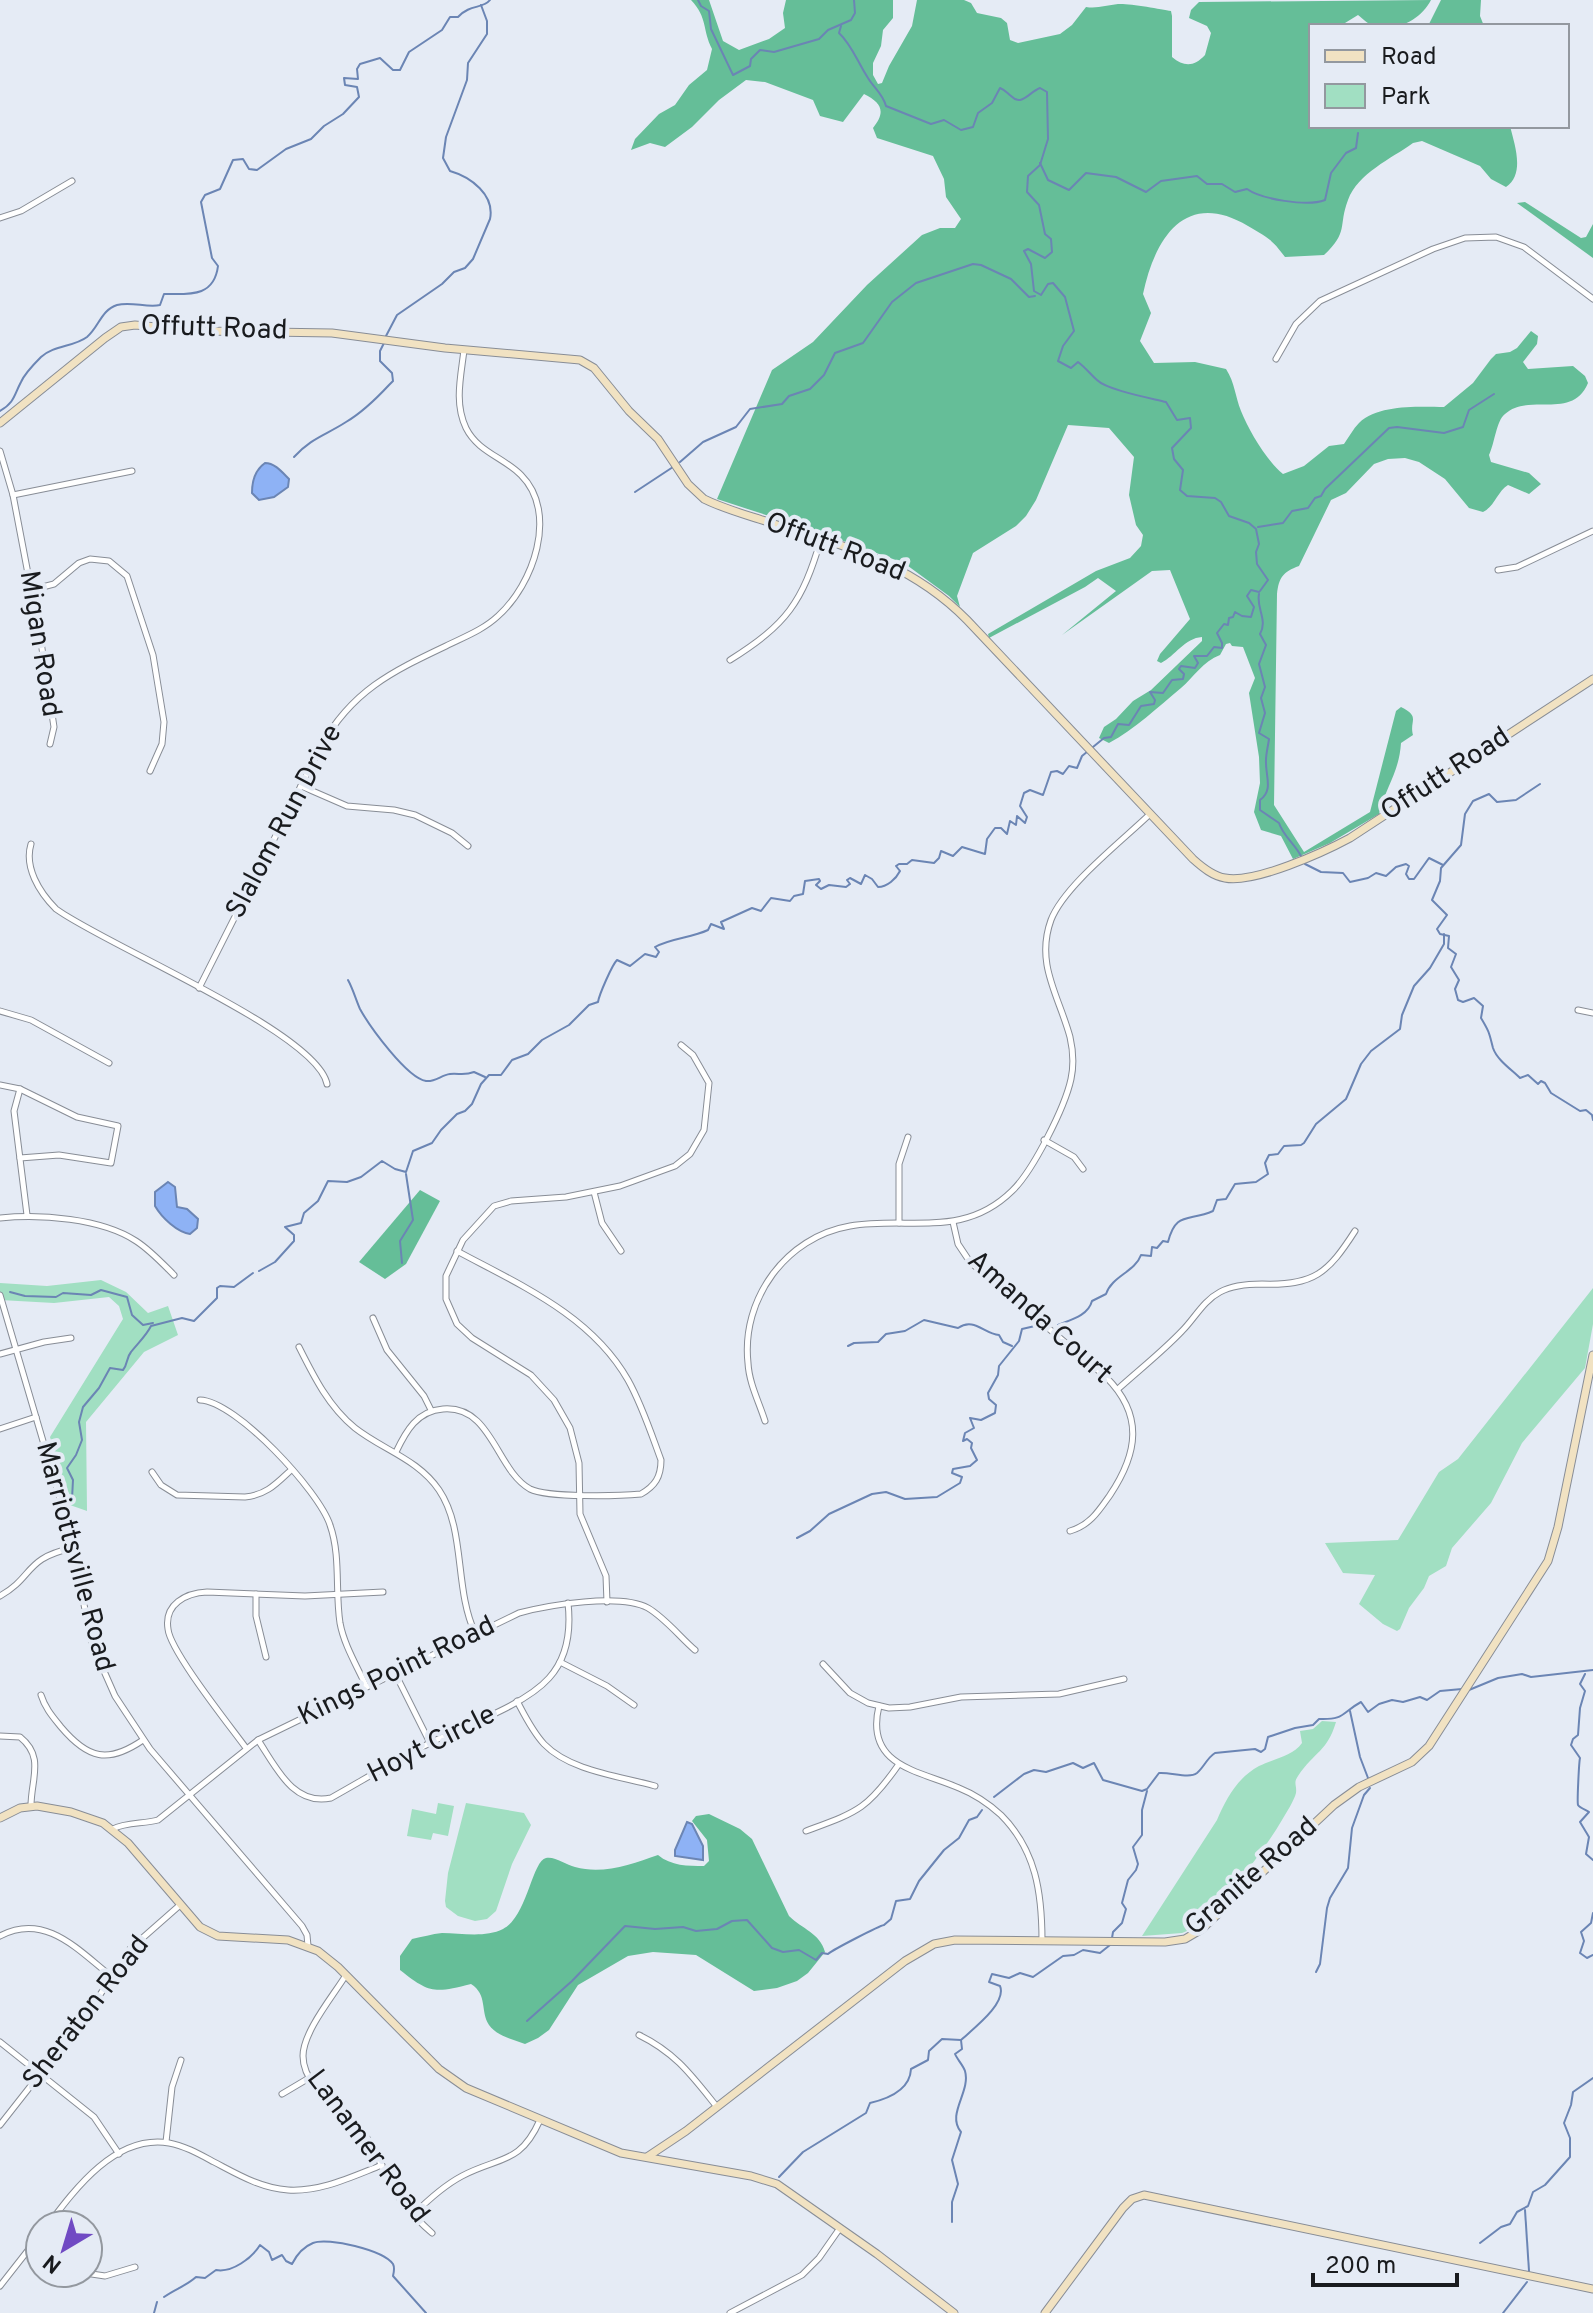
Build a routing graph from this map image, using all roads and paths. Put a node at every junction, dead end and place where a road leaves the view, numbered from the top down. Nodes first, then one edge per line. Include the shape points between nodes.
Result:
1 (72, 181) dead end
2 (0, 218) edge
3 (1593, 299) edge
4 (464, 350) junction
5 (1276, 359) dead end
6 (0, 423) edge
7 (0, 451) edge
8 (132, 471) dead end
9 (13, 495) junction
10 (1593, 531) edge
11 (821, 539) junction
12 (1498, 570) dead end
13 (31, 590) junction
14 (730, 660) dead end
15 (1593, 679) edge
16 (50, 744) dead end
17 (150, 771) dead end
18 (301, 786) junction
19 (1150, 814) junction
20 (31, 844) dead end
21 (468, 846) dead end
22 (199, 988) junction
23 (1578, 1010) dead end
24 (0, 1011) edge
25 (1593, 1013) edge
26 (681, 1045) dead end
27 (109, 1063) dead end
28 (327, 1084) dead end
29 (0, 1085) edge
30 (20, 1089) junction
31 (908, 1137) dead end
32 (1044, 1140) junction
33 (20, 1158) junction
34 (1083, 1169) dead end
35 (594, 1192) junction
36 (27, 1215) junction
37 (0, 1218) edge
38 (953, 1222) junction
39 (899, 1223) junction
40 (1355, 1231) dead end
41 (457, 1251) junction
42 (621, 1251) dead end
43 (174, 1275) dead end
44 (0, 1295) edge
45 (373, 1318) dead end
46 (71, 1338) dead end
47 (299, 1347) dead end
48 (16, 1349) junction
49 (0, 1354) edge
50 (1593, 1355) edge
51 (1118, 1389) junction
52 (200, 1400) dead end
53 (431, 1410) junction
54 (36, 1417) junction
55 (765, 1421) dead end
56 (0, 1429) edge
57 (396, 1452) junction
58 (291, 1470) junction
59 (152, 1472) dead end
60 (580, 1494) junction
61 (1070, 1531) dead end
62 (73, 1548) junction
63 (383, 1592) dead end
64 (256, 1594) junction
65 (339, 1594) junction
66 (0, 1596) edge
67 (607, 1602) junction
68 (568, 1603) junction
69 (475, 1633) junction
70 (695, 1650) dead end
71 (266, 1657) dead end
72 (560, 1662) junction
73 (823, 1664) dead end
74 (395, 1673) junction
75 (1124, 1679) dead end
76 (366, 1686) junction
77 (41, 1695) dead end
78 (517, 1701) junction
79 (634, 1705) dead end
80 (879, 1706) junction
81 (0, 1736) edge
82 (143, 1740) junction
83 (258, 1740) junction
84 (430, 1743) junction
85 (246, 1748) junction
86 (899, 1764) junction
87 (655, 1786) dead end
88 (190, 1795) junction
89 (31, 1806) junction
90 (0, 1818) edge
91 (113, 1829) junction
92 (806, 1831) dead end
93 (180, 1905) junction
94 (0, 1936) edge
95 (1042, 1941) junction
96 (308, 1946) junction
97 (346, 1975) junction
98 (111, 1976) junction
99 (639, 2035) dead end
100 (0, 2042) edge
101 (181, 2060) dead end
102 (40, 2074) junction
103 (309, 2078) junction
104 (282, 2094) dead end
105 (717, 2107) junction
106 (540, 2120) junction
107 (0, 2125) edge
108 (166, 2142) junction
109 (119, 2154) junction
110 (647, 2157) junction
111 (382, 2165) junction
112 (61, 2209) edge
113 (413, 2215) junction
114 (840, 2228) junction
115 (432, 2233) dead end
116 (24, 2256) edge
117 (135, 2267) dead end
118 (104, 2276) edge
119 (0, 2286) edge
120 (1593, 2289) edge
121 (730, 2313) edge
122 (954, 2313) edge
123 (1045, 2313) edge

1 - 2 street
3 - 5 street via 1524,247 1496,237 1470,237 1327,297 1296,324
4 - 6 street, Offutt Road via 356,335 129,325 105,338
4 - 11 street, Offutt Road via 584,362 662,444 699,495
4 - 18 street, Slalom Run Drive via 459,400 466,427 482,448 524,478 537,502 539,533 528,573 513,601 491,622 392,672 353,702 330,731
7 - 9 street, Migan Road
8 - 9 street
9 - 13 street, Migan Road
10 - 12 street via 1517,567
11 - 14 street via 806,584 789,613
11 - 19 street, Offutt Road via 892,564 940,596
13 - 16 street, Migan Road via 53,718
13 - 17 street via 54,584 90,559 109,561 127,576 155,665 164,722 162,744
15 - 19 street, Offutt Road via 1364,829 1301,860 1245,878 1218,876 1198,864
18 - 21 street via 347,806 415,815
18 - 22 street, Slalom Run Drive
19 - 32 street via 1068,893 1050,924 1046,969 1070,1036 1073,1065 1068,1091
20 - 22 street via 35,879 56,909
22 - 28 street via 286,1038 319,1067
23 - 25 street
24 - 27 street via 31,1020
26 - 35 street via 709,1083 706,1120 695,1147 675,1166
29 - 30 street
30 - 33 street via 14,1111
30 - 33 street via 77,1117 118,1126 111,1163 59,1155
31 - 39 street via 899,1164
32 - 34 street via 1074,1157
32 - 38 street via 1009,1194 988,1209
33 - 36 street
35 - 41 street via 494,1206
35 - 42 street via 602,1223
36 - 37 street
36 - 43 street via 115,1230 140,1243
38 - 39 street
38 - 51 street, Amanda Court via 958,1244 970,1262
39 - 55 street via 852,1225 822,1235 795,1250 773,1273 753,1312 747,1338 748,1367
40 - 51 street via 1329,1268 1309,1280 1243,1285 1217,1293
41 - 60 street via 445,1287 451,1313 463,1331 520,1366 554,1400 576,1446
41 - 60 street via 582,1325 626,1377 661,1469 652,1488 632,1495
44 - 48 street, Marriottsville Road
45 - 53 street via 387,1350
46 - 48 street
47 - 57 street via 334,1408 354,1428
48 - 49 street
48 - 54 street, Marriottsville Road
50 - 95 street, Granite Road via 1548,1561 1421,1755 1346,1795 1193,1935 1165,1942
51 - 61 street, Amanda Court via 1132,1420 1131,1452 1093,1519
52 - 58 street via 215,1402 246,1422
53 - 57 street via 410,1426
53 - 60 street via 448,1408 475,1421 532,1490
54 - 56 street
54 - 62 street, Marriottsville Road
57 - 69 street via 432,1481 448,1507 464,1605
58 - 59 street via 270,1490 245,1497 177,1495
58 - 65 street via 327,1516 335,1541
60 - 67 street via 584,1527 606,1576
62 - 66 street via 38,1560
62 - 82 street, Marriottsville Road via 96,1654
63 - 65 street
64 - 65 street
64 - 71 street
64 - 85 street via 192,1593 176,1602 168,1621 172,1643
65 - 76 street via 342,1632
67 - 68 street, Kings Point Road
67 - 70 street, Kings Point Road via 645,1607
68 - 69 street, Kings Point Road via 519,1613
68 - 72 street via 569,1633
69 - 74 street, Kings Point Road
72 - 78 street, Hoyt Circle via 545,1682
72 - 79 street
73 - 80 street via 850,1693
74 - 76 street, Kings Point Road
74 - 84 street
75 - 80 street via 1059,1694
76 - 83 street, Kings Point Road
77 - 82 street via 49,1713 86,1751 113,1755
78 - 84 street, Hoyt Circle
78 - 87 street via 530,1727 553,1752 576,1764
80 - 86 street via 879,1736
81 - 89 street via 20,1737 35,1757
82 - 88 street, Marriottsville Road
83 - 84 street, Hoyt Circle via 287,1784 301,1796 319,1801
83 - 85 street, Kings Point Road
85 - 88 street, Kings Point Road
86 - 92 street via 866,1804
86 - 95 street via 971,1793 1012,1828 1037,1878
88 - 91 street, Kings Point Road via 158,1820
88 - 96 street, Marriottsville Road via 302,1926
89 - 90 street
89 - 91 street, Marriottsville Road via 82,1815
91 - 93 street, Marriottsville Road
93 - 96 street, Marriottsville Road via 197,1925 215,1935
93 - 98 street, Sheraton Road via 130,1949
94 - 98 street via 22,1928 48,1930
95 - 105 street, Granite Road via 955,1940 925,1948
96 - 97 street, Marriottsville Road
97 - 103 street, Lanamer Road via 306,2040 303,2057
97 - 106 street, Marriottsville Road via 451,2078
98 - 102 street, Sheraton Road
99 - 105 street via 675,2057
100 - 102 street
101 - 108 street
102 - 107 street, Sheraton Road
102 - 109 street via 94,2117
103 - 104 street
103 - 111 street, Lanamer Road via 359,2128
105 - 110 street, Granite Road
106 - 110 street, Marriottsville Road via 621,2153
106 - 113 street via 523,2150 454,2180
108 - 109 street
108 - 111 street via 254,2182 289,2190 325,2187
109 - 112 street via 78,2187
110 - 114 street, Marriottsville Road via 777,2184
111 - 113 street, Lanamer Road
113 - 115 street, Lanamer Road
114 - 121 street via 802,2275
114 - 122 street, Marriottsville Road
116 - 119 street
117 - 118 street
120 - 123 street via 1144,2195 1123,2208

